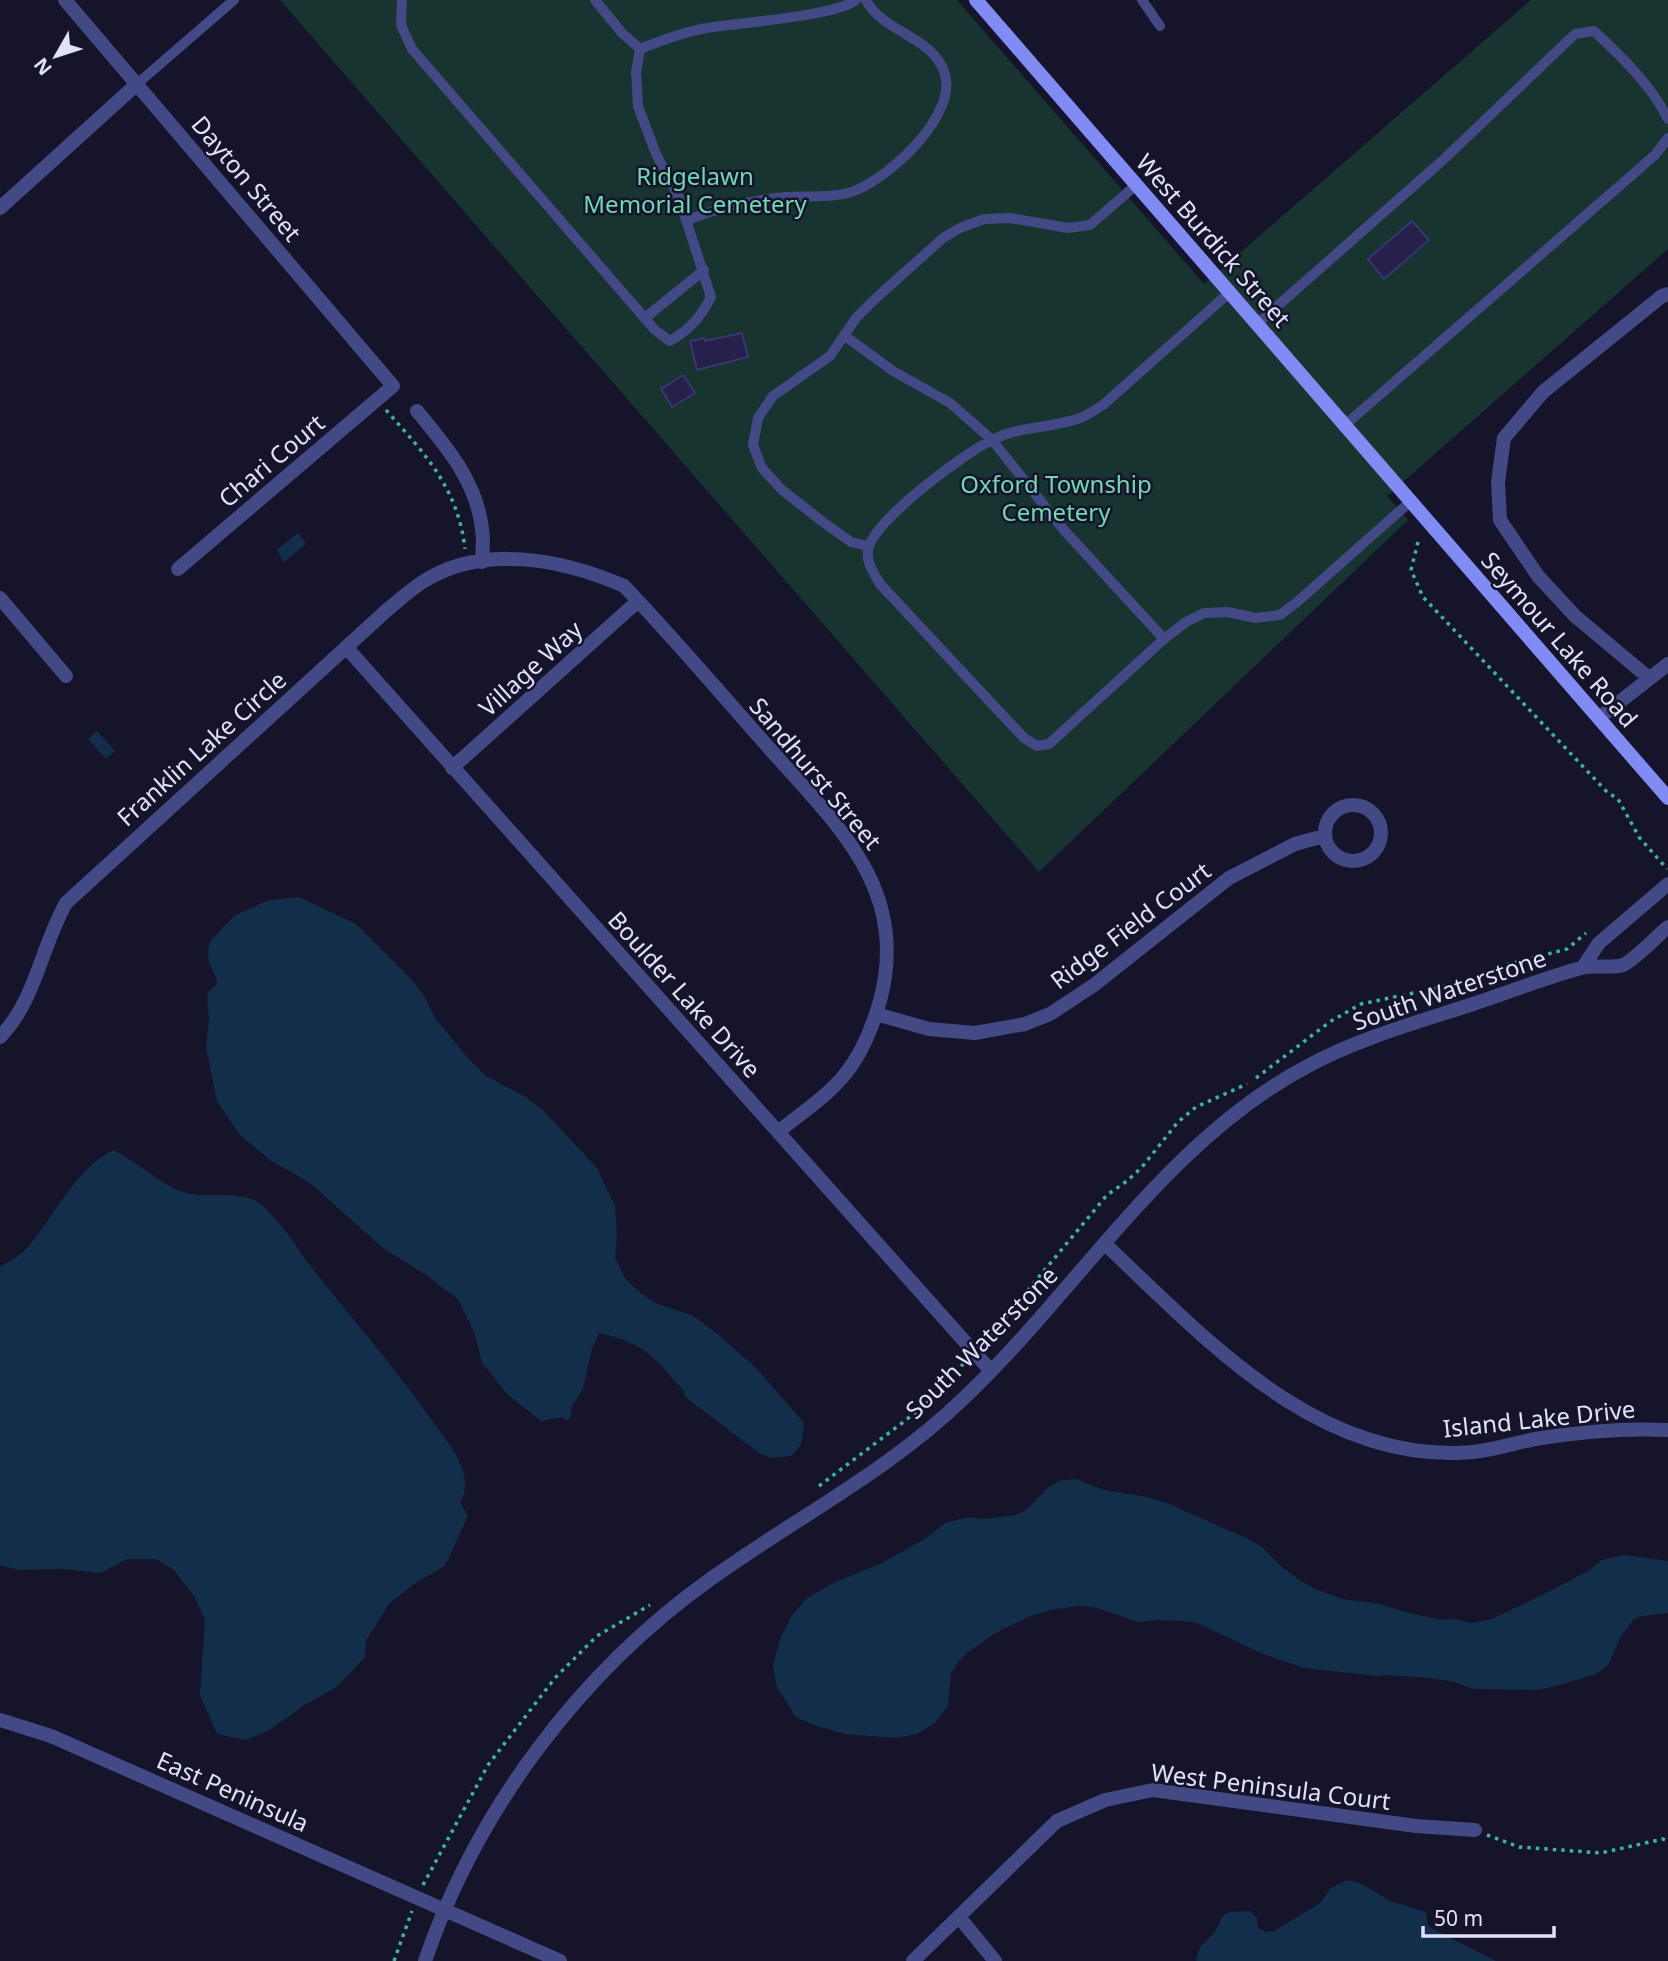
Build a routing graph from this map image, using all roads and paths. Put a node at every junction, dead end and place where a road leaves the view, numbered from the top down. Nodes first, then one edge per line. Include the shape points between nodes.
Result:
1 (65, 0) edge
2 (234, 0) edge
3 (402, 0) edge
4 (595, 0) edge
5 (856, 0) edge
6 (866, 0) edge
7 (976, 0) edge
8 (1142, 0) edge
9 (1160, 26) dead end
10 (640, 49) junction
11 (137, 84) junction
12 (1668, 119) edge
13 (1668, 138) edge
14 (1136, 185) junction
15 (0, 208) edge
16 (687, 220) junction
17 (704, 271) junction
18 (1230, 292) junction
19 (1667, 295) edge
20 (645, 318) junction
21 (1257, 324) junction
22 (845, 336) junction
23 (393, 386) joint
24 (377, 400) junction
25 (417, 411) dead end
26 (1345, 425) junction
27 (992, 440) junction
28 (1415, 505) junction
29 (1418, 542) dead end
30 (868, 546) junction
31 (474, 564) junction
32 (178, 569) dead end
33 (0, 598) edge
34 (638, 601) junction
35 (1164, 639) junction
36 (346, 647) junction
37 (1668, 664) edge
38 (66, 676) dead end
39 (1649, 678) junction
40 (1599, 718) junction
41 (452, 768) junction
42 (1668, 798) edge
43 (1324, 836) junction
44 (1668, 870) edge
45 (1668, 884) edge
46 (1668, 927) edge
47 (1583, 967) junction
48 (876, 1014) junction
49 (6, 1022) edge
50 (0, 1037) edge
51 (778, 1132) junction
52 (1105, 1244) junction
53 (991, 1371) junction
54 (1668, 1430) edge
55 (0, 1720) edge
56 (1475, 1830) joint
57 (1668, 1841) edge
58 (445, 1908) junction
59 (959, 1917) junction
60 (425, 1961) edge
61 (560, 1961) edge
62 (913, 1961) edge
63 (995, 1961) edge

1 - 11 street, Dayton Street
2 - 11 lane
3 - 20 lane via 401,25 412,49
4 - 10 lane
5 - 10 lane via 823,11 705,29
6 - 16 lane via 882,20 929,51 944,71 940,115 925,136 852,193 750,201
7 - 14 street, West Burdick Street
8 - 9 lane
10 - 16 lane via 638,106
11 - 15 street
11 - 23 street, Dayton Street
12 - 21 lane via 1658,99 1594,31 1575,34 1443,160
13 - 26 lane via 1655,155
14 - 18 street, West Burdick Street
14 - 22 lane via 1090,225 1068,228 1010,218 984,219 960,228 875,299
16 - 17 lane
17 - 20 lane
17 - 20 lane via 711,297 701,316 680,335 670,341
18 - 21 street, West Burdick Street
18 - 27 lane via 1103,405 1080,418
19 - 39 street via 1543,392 1504,438 1499,482 1500,520 1538,576 1575,615
21 - 26 street, West Burdick Street
22 - 27 lane via 893,371 950,403
22 - 30 lane via 830,356 773,396 758,418 753,445 762,468 782,491 851,542
23 - 24 street, Chari Court
24 - 31 path via 441,476 456,506
24 - 32 street, Chari Court
25 - 31 street via 456,459 476,503 482,530
26 - 28 street, West Burdick Street
27 - 30 lane via 923,487
27 - 35 lane via 1063,529
28 - 35 lane via 1280,615 1255,618 1204,613
28 - 40 street, Seymour Lake Road
29 - 44 path via 1410,570 1423,597 1618,799 1639,837
30 - 35 lane via 867,561 880,584 1024,738 1037,746 1049,744
31 - 34 street, Sandhurst Street via 513,559 559,563 624,586
31 - 36 street, Franklin Lake Circle via 422,582
33 - 38 street
34 - 41 street, Village Way
34 - 48 street, Sandhurst Street via 859,855 884,915 887,973
36 - 41 street, Boulder Lake Drive
36 - 49 street, Franklin Lake Circle via 66,903 23,1007
37 - 39 street
39 - 40 street
40 - 42 street, Seymour Lake Road
41 - 51 street, Boulder Lake Drive
43 - 43 street via 1340,859 1359,861 1380,843 1380,824 1361,805 1342,806 1328,818
43 - 48 street, Ridge Field Court via 1295,844 1229,877 1094,985 1050,1014 1025,1024 975,1033 929,1029
45 - 47 street, South Waterstone via 1599,943
46 - 47 street, South Waterstone via 1624,965
47 - 52 street, South Waterstone via 1370,1038 1306,1067 1216,1126
48 - 51 street, Sandhurst Street via 846,1073
49 - 50 street, Franklin Lake Circle
51 - 53 street, Boulder Lake Drive
52 - 53 street, South Waterstone
52 - 54 street, Island Lake Drive via 1221,1352 1258,1381 1341,1430 1419,1450 1472,1452 1574,1433
53 - 58 street, South Waterstone via 921,1436 711,1579 630,1645 572,1706 522,1770
55 - 58 street, East Peninsula via 51,1735
56 - 57 path via 1519,1847 1601,1853
56 - 59 street, West Peninsula Court via 1153,1790 1105,1800 1057,1821
58 - 60 street, South Waterstone
58 - 61 street
59 - 62 street, West Peninsula Court
59 - 63 street

